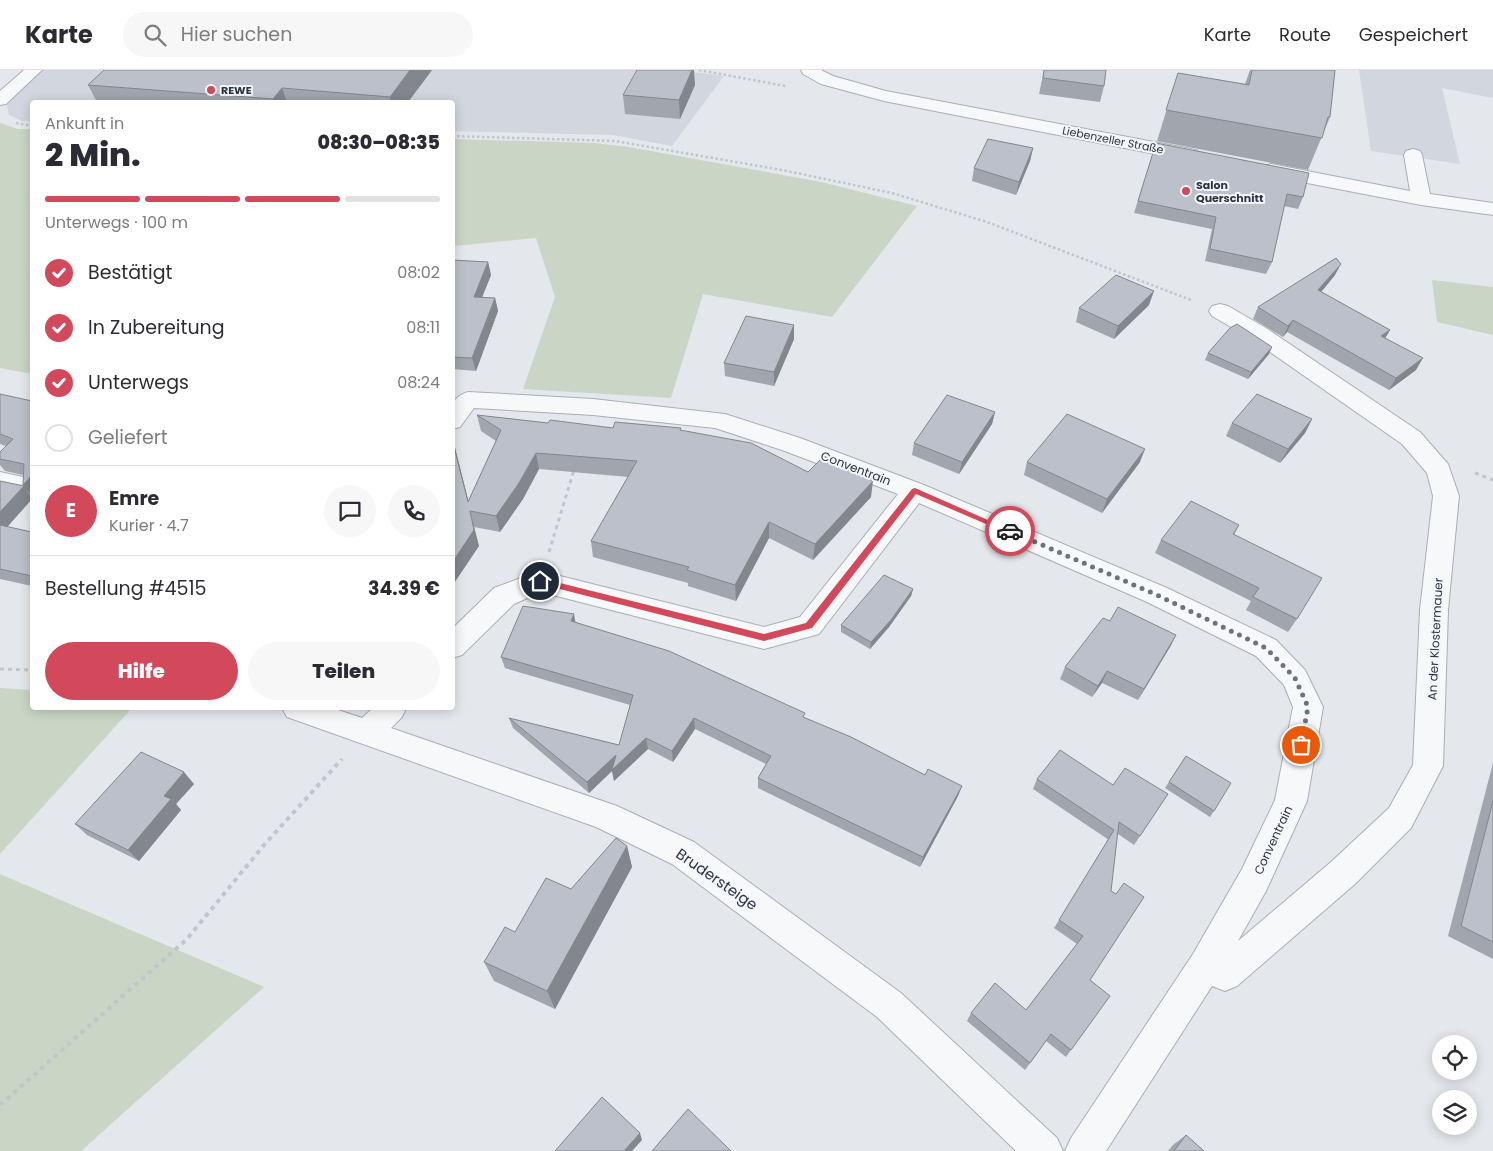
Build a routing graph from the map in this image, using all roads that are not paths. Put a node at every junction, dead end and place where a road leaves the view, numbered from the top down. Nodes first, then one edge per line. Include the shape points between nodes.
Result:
1 (34, 70) edge
2 (809, 70) edge
3 (832, 70) edge
4 (852, 88) junction
5 (0, 100) edge
6 (1414, 155) dead end
7 (1207, 158) edge
8 (1256, 167) edge
9 (1421, 199) junction
10 (1493, 210) edge
11 (1220, 311) road end
12 (458, 407) edge
13 (0, 481) edge
14 (30, 488) edge
15 (915, 491) junction
16 (455, 644) edge
17 (301, 710) edge
18 (390, 710) edge
19 (358, 742) junction
20 (1205, 966) junction
21 (1044, 1151) edge
22 (1084, 1151) edge

1 - 5 street
2 - 4 street, Liebenzeller Straße
3 - 4 street, Liebenzeller Straße
4 - 7 street, Liebenzeller Straße
6 - 9 street
8 - 9 street
9 - 10 street
11 - 20 street, An der Klostermauer via 1258,333 1411,438 1440,470 1446,496 1434,610 1428,766 1400,818 1343,873 1226,974
12 - 15 street, Conventrain via 593,408 718,420
13 - 14 street
15 - 16 street via 809,626 764,638 540,581 504,596
15 - 20 street, Conventrain via 1157,595 1266,648 1295,678 1308,707 1291,802 1254,880
17 - 19 street, Brudersteige
18 - 19 street
19 - 21 street, Brudersteige via 606,816 683,853 890,1005
20 - 22 street, Conventrain

